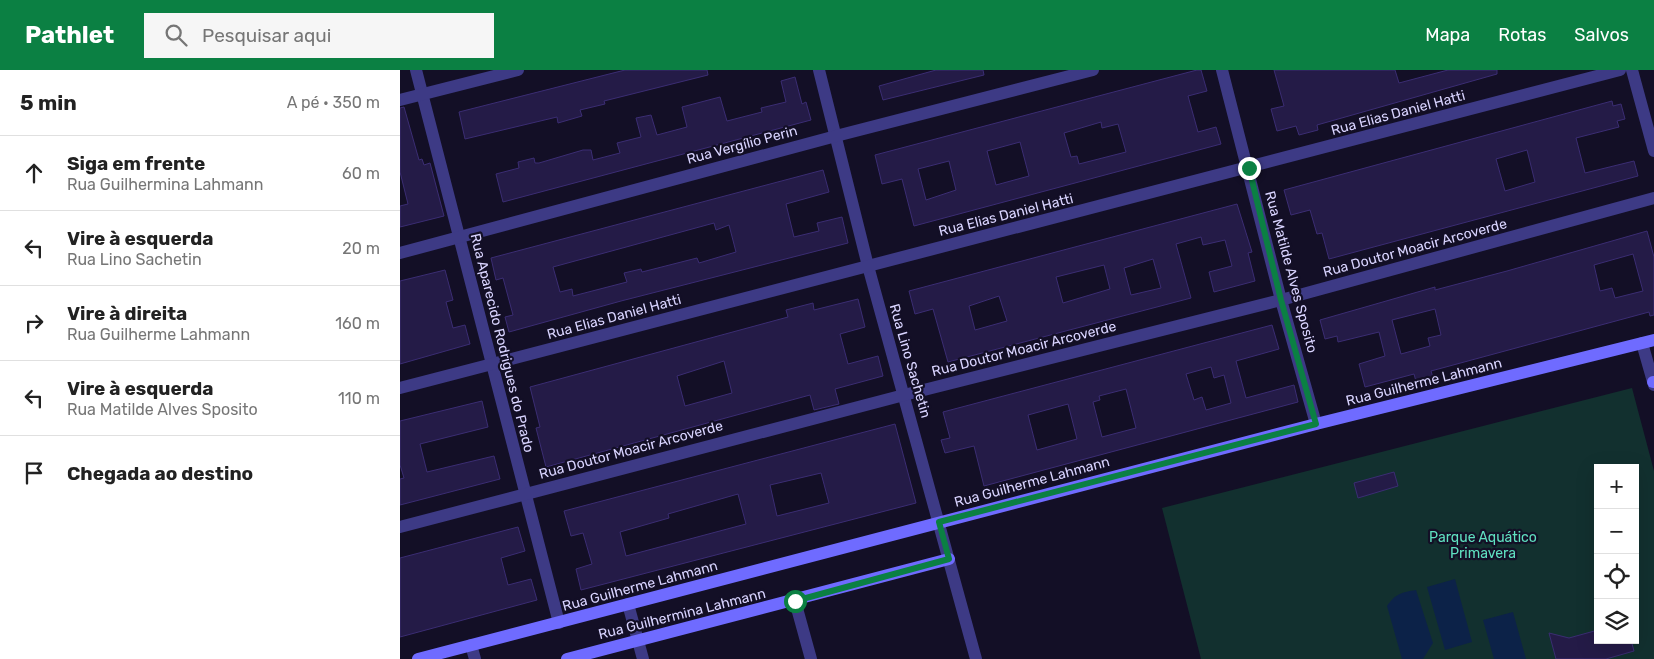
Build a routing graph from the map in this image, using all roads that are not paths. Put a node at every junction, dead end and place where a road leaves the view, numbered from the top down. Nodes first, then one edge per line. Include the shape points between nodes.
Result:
1 (416, 70) edge
2 (518, 70) edge
3 (819, 70) edge
4 (1092, 70) edge
5 (1222, 70) edge
6 (1620, 70) edge
7 (1632, 70) edge
8 (422, 94) junction
9 (400, 100) edge
10 (836, 136) junction
11 (1654, 151) edge
12 (1249, 168) junction
13 (1654, 198) edge
14 (460, 238) junction
15 (400, 253) edge
16 (868, 266) junction
17 (1281, 300) junction
18 (1648, 341) edge
19 (491, 364) junction
20 (1654, 383) edge
21 (400, 388) edge
22 (904, 395) junction
23 (1316, 424) junction
24 (525, 493) junction
25 (939, 522) junction
26 (400, 527) edge
27 (949, 559) junction
28 (795, 601) junction
29 (628, 604) junction
30 (559, 623) junction
31 (638, 641) junction
32 (471, 645) junction
33 (418, 659) edge
34 (475, 659) edge
35 (567, 659) edge
36 (643, 659) edge
37 (811, 659) edge
38 (976, 659) edge

1 - 8 street, Rua Aparecido Rodrigues do Prado
2 - 8 street
3 - 10 street, Rua Lino Sachetin
4 - 10 street, Rua Vergílio Perin
5 - 12 street, Rua Matilde Alves Sposito
6 - 12 street, Rua Elias Daniel Hatti
7 - 11 street
8 - 9 street
8 - 14 street, Rua Aparecido Rodrigues do Prado
10 - 14 street, Rua Vergílio Perin
10 - 16 street, Rua Lino Sachetin
12 - 16 street, Rua Elias Daniel Hatti
12 - 17 street, Rua Matilde Alves Sposito
13 - 17 street, Rua Doutor Moacir Arcoverde
14 - 15 street, Rua Vergílio Perin
14 - 19 street, Rua Aparecido Rodrigues do Prado
16 - 19 street, Rua Elias Daniel Hatti
16 - 22 street, Rua Lino Sachetin
17 - 22 street, Rua Doutor Moacir Arcoverde
17 - 23 street, Rua Matilde Alves Sposito
18 - 20 street
18 - 23 street, Rua Guilherme Lahmann
19 - 21 street, Rua Elias Daniel Hatti
19 - 24 street, Rua Aparecido Rodrigues do Prado
22 - 24 street, Rua Doutor Moacir Arcoverde
22 - 25 street, Rua Lino Sachetin
23 - 25 street, Rua Guilherme Lahmann
24 - 26 street, Rua Doutor Moacir Arcoverde
24 - 30 street, Rua Aparecido Rodrigues do Prado
25 - 27 street, Rua Lino Sachetin
25 - 29 street, Rua Guilherme Lahmann
27 - 28 street, Rua Guilhermina Lahmann
27 - 38 street, Rua Lino Sachetin
28 - 31 street, Rua Guilhermina Lahmann
28 - 37 street
29 - 30 street, Rua Guilherme Lahmann
29 - 31 street
30 - 32 street, Rua Guilherme Lahmann
31 - 35 street, Rua Guilhermina Lahmann
31 - 36 street
32 - 33 street, Rua Guilherme Lahmann
32 - 34 street

